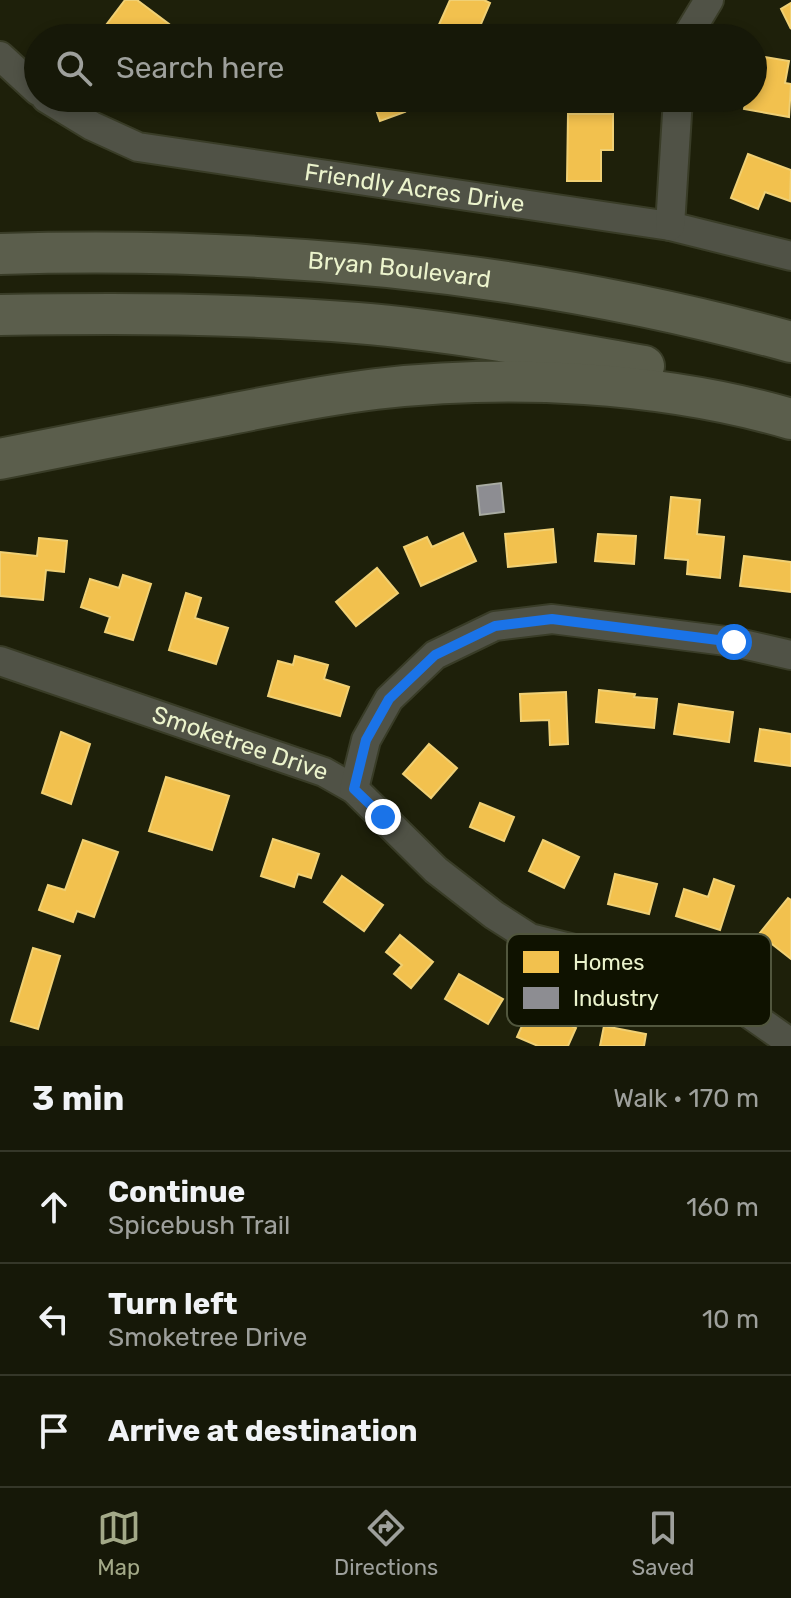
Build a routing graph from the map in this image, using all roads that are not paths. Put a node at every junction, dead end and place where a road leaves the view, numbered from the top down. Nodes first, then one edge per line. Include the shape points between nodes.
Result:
1 (709, 0) edge
2 (694, 24) edge
3 (0, 56) edge
4 (24, 78) edge
5 (69, 112) edge
6 (677, 112) edge
7 (670, 226) junction
8 (0, 254) edge
9 (791, 256) edge
10 (0, 315) edge
11 (791, 342) edge
12 (791, 400) edge
13 (791, 419) edge
14 (0, 459) edge
15 (791, 655) edge
16 (0, 661) edge
17 (354, 789) junction
18 (524, 934) edge
19 (767, 1026) edge
20 (791, 1043) edge

1 - 2 street
3 - 4 street
5 - 7 street, Friendly Acres Drive via 138,147
6 - 7 street
7 - 9 street, Friendly Acres Drive
8 - 11 highway, Bryan Boulevard via 259,257 447,274 640,305
10 - 12 highway via 212,315 358,323 542,348
13 - 14 highway via 630,389 462,383 322,396
15 - 17 street via 734,642 552,619 495,626 435,655 389,699 366,740
16 - 17 street, Smoketree Drive via 270,752
17 - 18 street, Smoketree Drive via 436,870
19 - 20 street, Smoketree Drive

